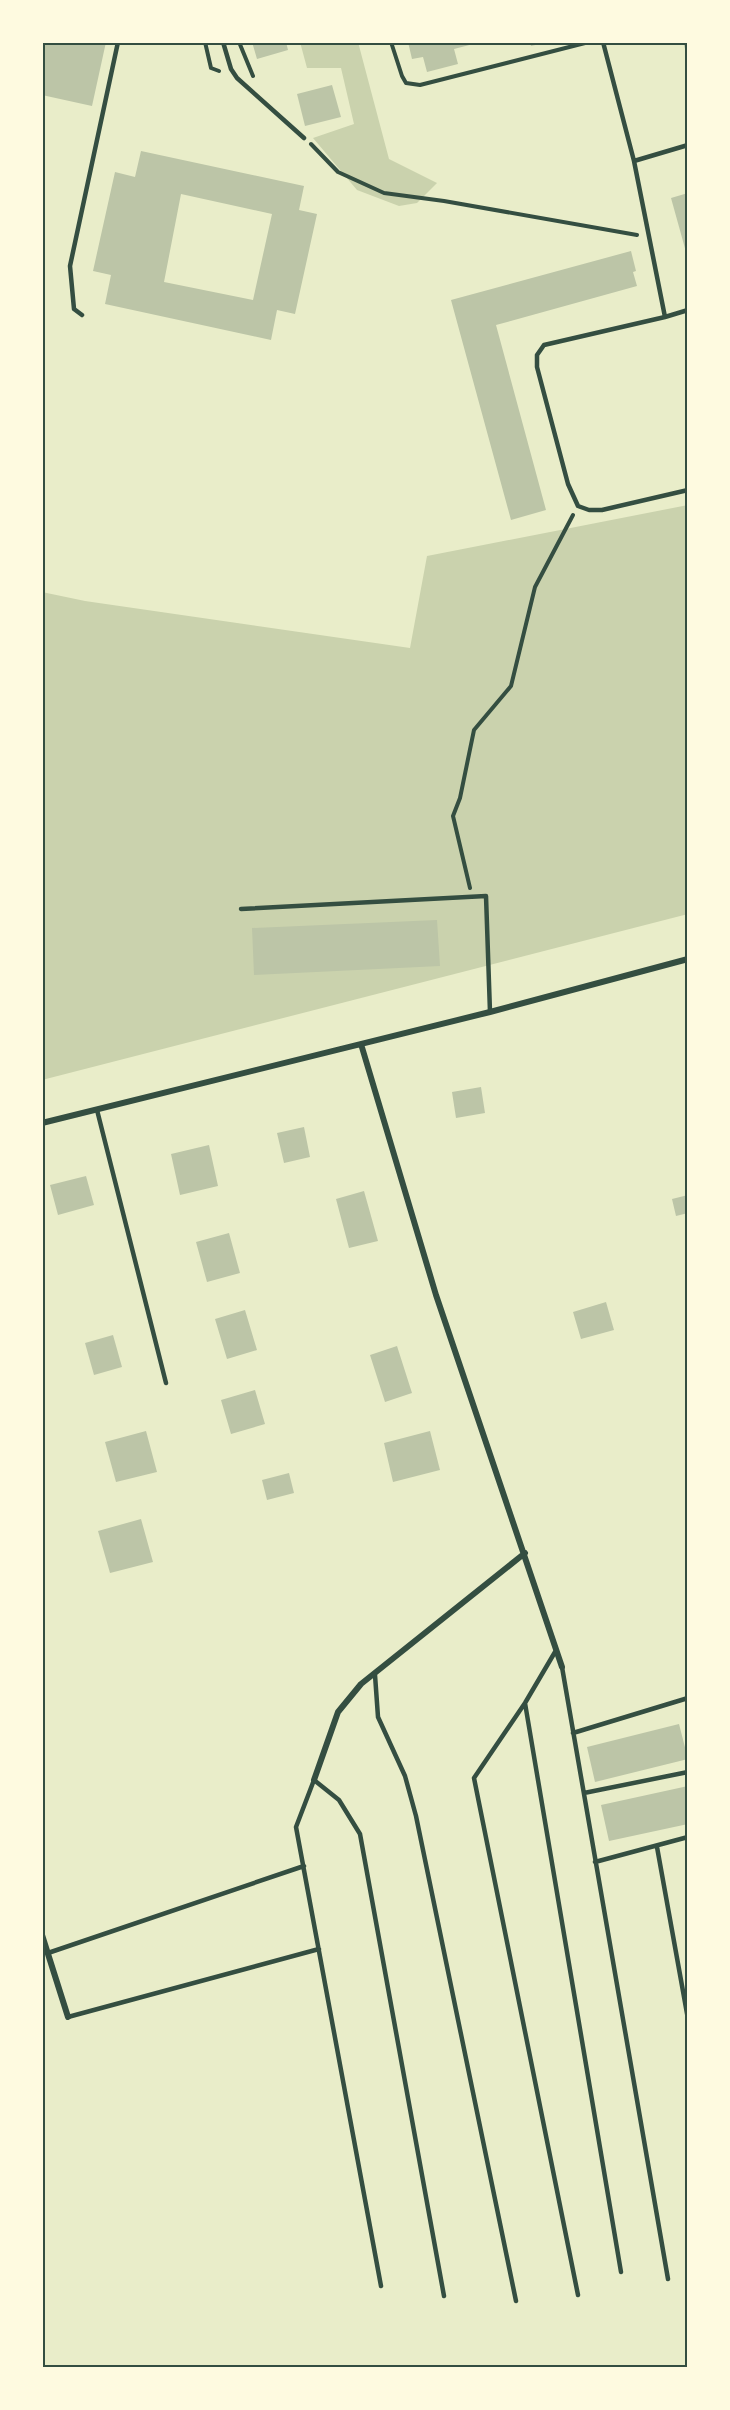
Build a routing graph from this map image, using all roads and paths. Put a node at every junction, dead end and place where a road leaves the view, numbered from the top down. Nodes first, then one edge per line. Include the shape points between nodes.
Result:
1 (118, 42) edge
2 (223, 42) edge
3 (392, 42) edge
4 (589, 42) edge
5 (603, 42) edge
6 (304, 138) joint
7 (688, 145) edge
8 (634, 161) junction
9 (650, 237) junction
10 (688, 310) edge
11 (82, 315) dead end
12 (665, 317) junction
13 (688, 490) edge
14 (578, 506) junction
15 (472, 897) junction
16 (241, 909) dead end
17 (688, 959) edge
18 (490, 1012) junction
19 (361, 1044) junction
20 (96, 1110) junction
21 (42, 1124) edge
22 (166, 1383) dead end
23 (525, 1553) junction
24 (555, 1652) junction
25 (562, 1667) joint
26 (375, 1675) junction
27 (688, 1698) edge
28 (525, 1703) junction
29 (573, 1733) junction
30 (688, 1772) edge
31 (314, 1780) junction
32 (584, 1793) junction
33 (688, 1837) edge
34 (657, 1847) junction
35 (596, 1862) junction
36 (304, 1866) junction
37 (42, 1935) edge
38 (319, 1948) junction
39 (48, 1953) junction
40 (68, 2017) joint
41 (688, 2019) edge
42 (621, 2272) dead end
43 (668, 2279) dead end
44 (381, 2286) dead end
45 (579, 2295) dead end
46 (444, 2296) dead end
47 (516, 2301) dead end

1 - 11 lane via 70,266 74,309
2 - 6 lane via 237,78
3 - 4 path via 402,76 412,85
5 - 8 lane
6 - 9 path via 338,172 384,193
7 - 8 lane
8 - 9 lane
9 - 12 lane
10 - 12 lane
12 - 14 lane via 540,348 537,367 568,484
13 - 14 lane via 602,510
14 - 15 path via 535,587 511,686 474,730 453,816
15 - 16 lane
15 - 18 lane via 486,896
17 - 18 street
18 - 19 street
19 - 20 street
19 - 23 street via 436,1295
20 - 21 street
20 - 22 lane
23 - 24 street
23 - 26 street
24 - 25 street
24 - 28 lane
25 - 29 lane
26 - 31 street via 361,1684 338,1712
26 - 47 lane via 378,1717 405,1776 416,1816
27 - 29 lane
28 - 42 lane
28 - 45 lane via 474,1778
29 - 32 lane
30 - 32 lane
31 - 36 lane via 296,1827
31 - 46 lane via 339,1800 360,1834
32 - 35 lane
33 - 34 lane
34 - 35 lane
34 - 41 lane
35 - 43 lane
36 - 38 lane
36 - 39 lane
37 - 39 street
38 - 40 lane
38 - 44 lane
39 - 40 street

